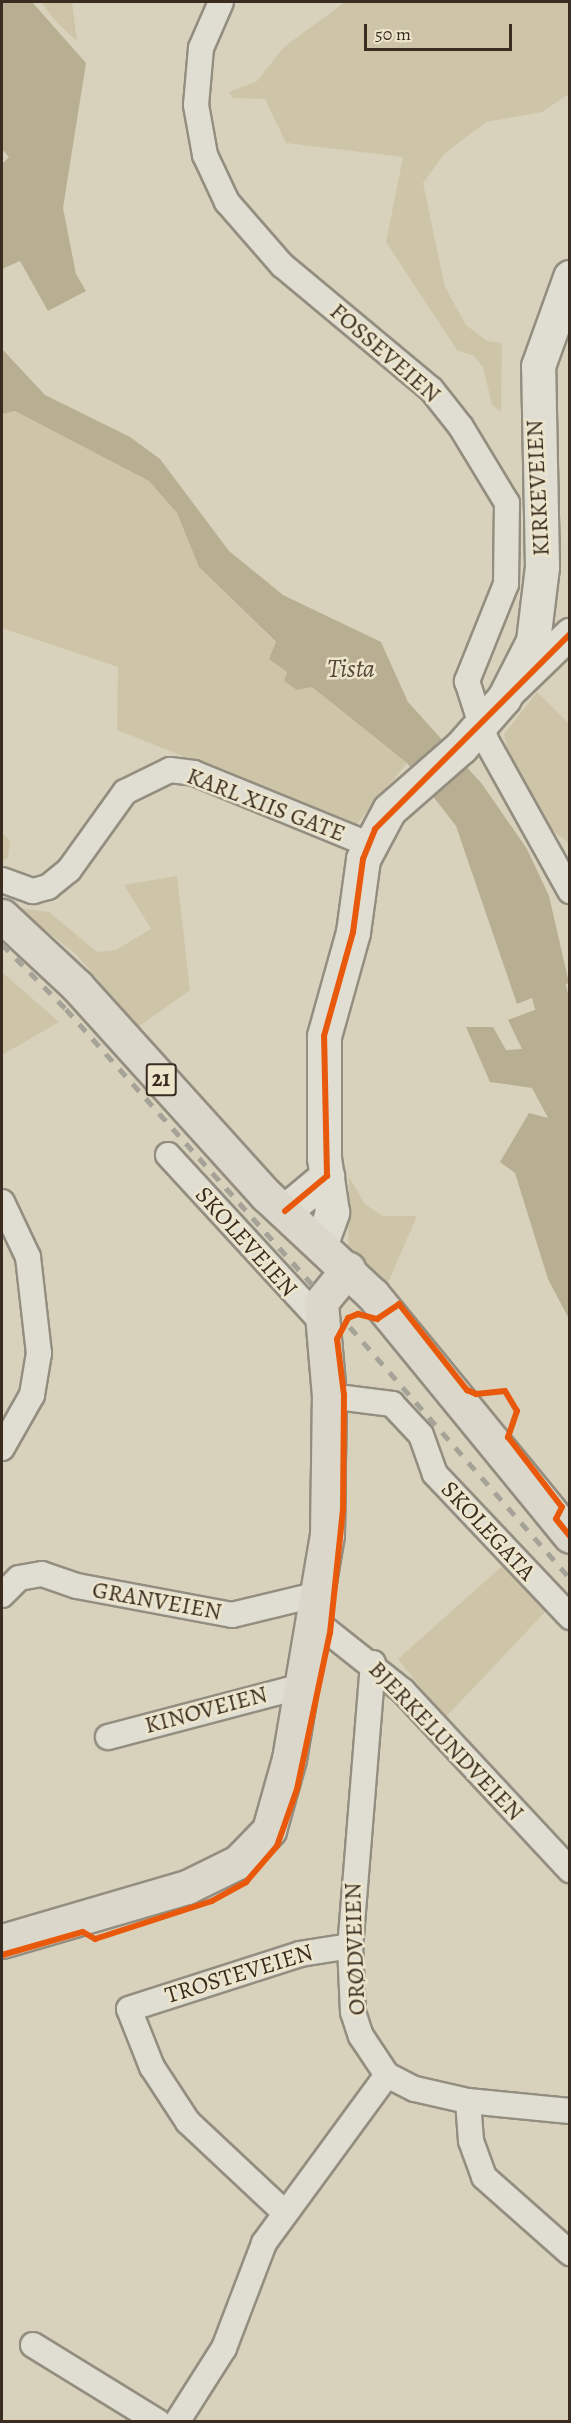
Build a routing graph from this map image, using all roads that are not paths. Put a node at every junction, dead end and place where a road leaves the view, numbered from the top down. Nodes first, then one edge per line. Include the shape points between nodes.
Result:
1 (221, 2) edge
2 (570, 277) edge
3 (570, 634) edge
4 (504, 698) junction
5 (471, 737) junction
6 (368, 844) junction
7 (2, 880) edge
8 (570, 891) edge
9 (2, 916) edge
10 (168, 1155) dead end
11 (327, 1176) junction
12 (2, 1202) edge
13 (285, 1211) junction
14 (321, 1243) junction
15 (357, 1279) junction
16 (326, 1327) junction
17 (329, 1396) junction
18 (2, 1448) edge
19 (570, 1536) edge
20 (2, 1595) edge
21 (317, 1607) junction
22 (570, 1617) edge
23 (373, 1664) junction
24 (303, 1686) junction
25 (108, 1737) dead end
26 (570, 1870) edge
27 (2, 1941) edge
28 (350, 1946) junction
29 (387, 2075) junction
30 (468, 2101) junction
31 (570, 2110) edge
32 (284, 2212) junction
33 (570, 2253) edge
34 (33, 2345) dead end
35 (158, 2421) edge
36 (177, 2421) edge

1 - 5 street, FOSSEVEIEN via 201,48 196,105 205,155 227,202 282,265 431,389 462,427 507,503 506,584 492,630 467,676
2 - 4 main road, KIRKEVEIEN via 537,366 541,598 533,641
3 - 4 street
4 - 5 main road, KIRKEVEIEN
5 - 6 main road, KIRKEVEIEN via 389,810
5 - 8 street, FOSSEVEIEN
6 - 7 street, KARL XIIS GATE via 194,773 170,770 125,792 69,870 48,887 33,891
6 - 11 main road via 348,957 324,1036
9 - 13 main road, 21 via 70,978 229,1157
10 - 16 street, SKOLEVEIEN
11 - 13 main road
11 - 14 main road via 332,1212
12 - 18 street via 28,1257 39,1353 32,1395
13 - 14 main road, 21
14 - 15 main road, 21
15 - 16 main road
15 - 19 main road, 21
16 - 17 main road
17 - 21 main road via 330,1498
17 - 22 street, SKOLEGATA via 392,1404 421,1436 435,1473
20 - 21 street, GRANVEIEN via 19,1578 42,1574 77,1586 232,1615
21 - 23 street, BJERKELUNDVEIEN
21 - 24 main road
23 - 26 street, BJERKELUNDVEIEN
23 - 28 street, ORØDVEIEN
24 - 25 street, KINOVEIEN
24 - 27 main road via 275,1814 249,1854 227,1870 171,1893
28 - 29 street, ORØDVEIEN via 353,2012 369,2050
28 - 32 street, TROSTEVEIEN via 300,1954 129,2009 152,2067 188,2122
29 - 30 street, ORØDVEIEN via 415,2089
29 - 32 street
30 - 31 street, ORØDVEIEN
30 - 33 street via 471,2141 484,2177
32 - 36 street via 248,2274 224,2348
34 - 35 street

